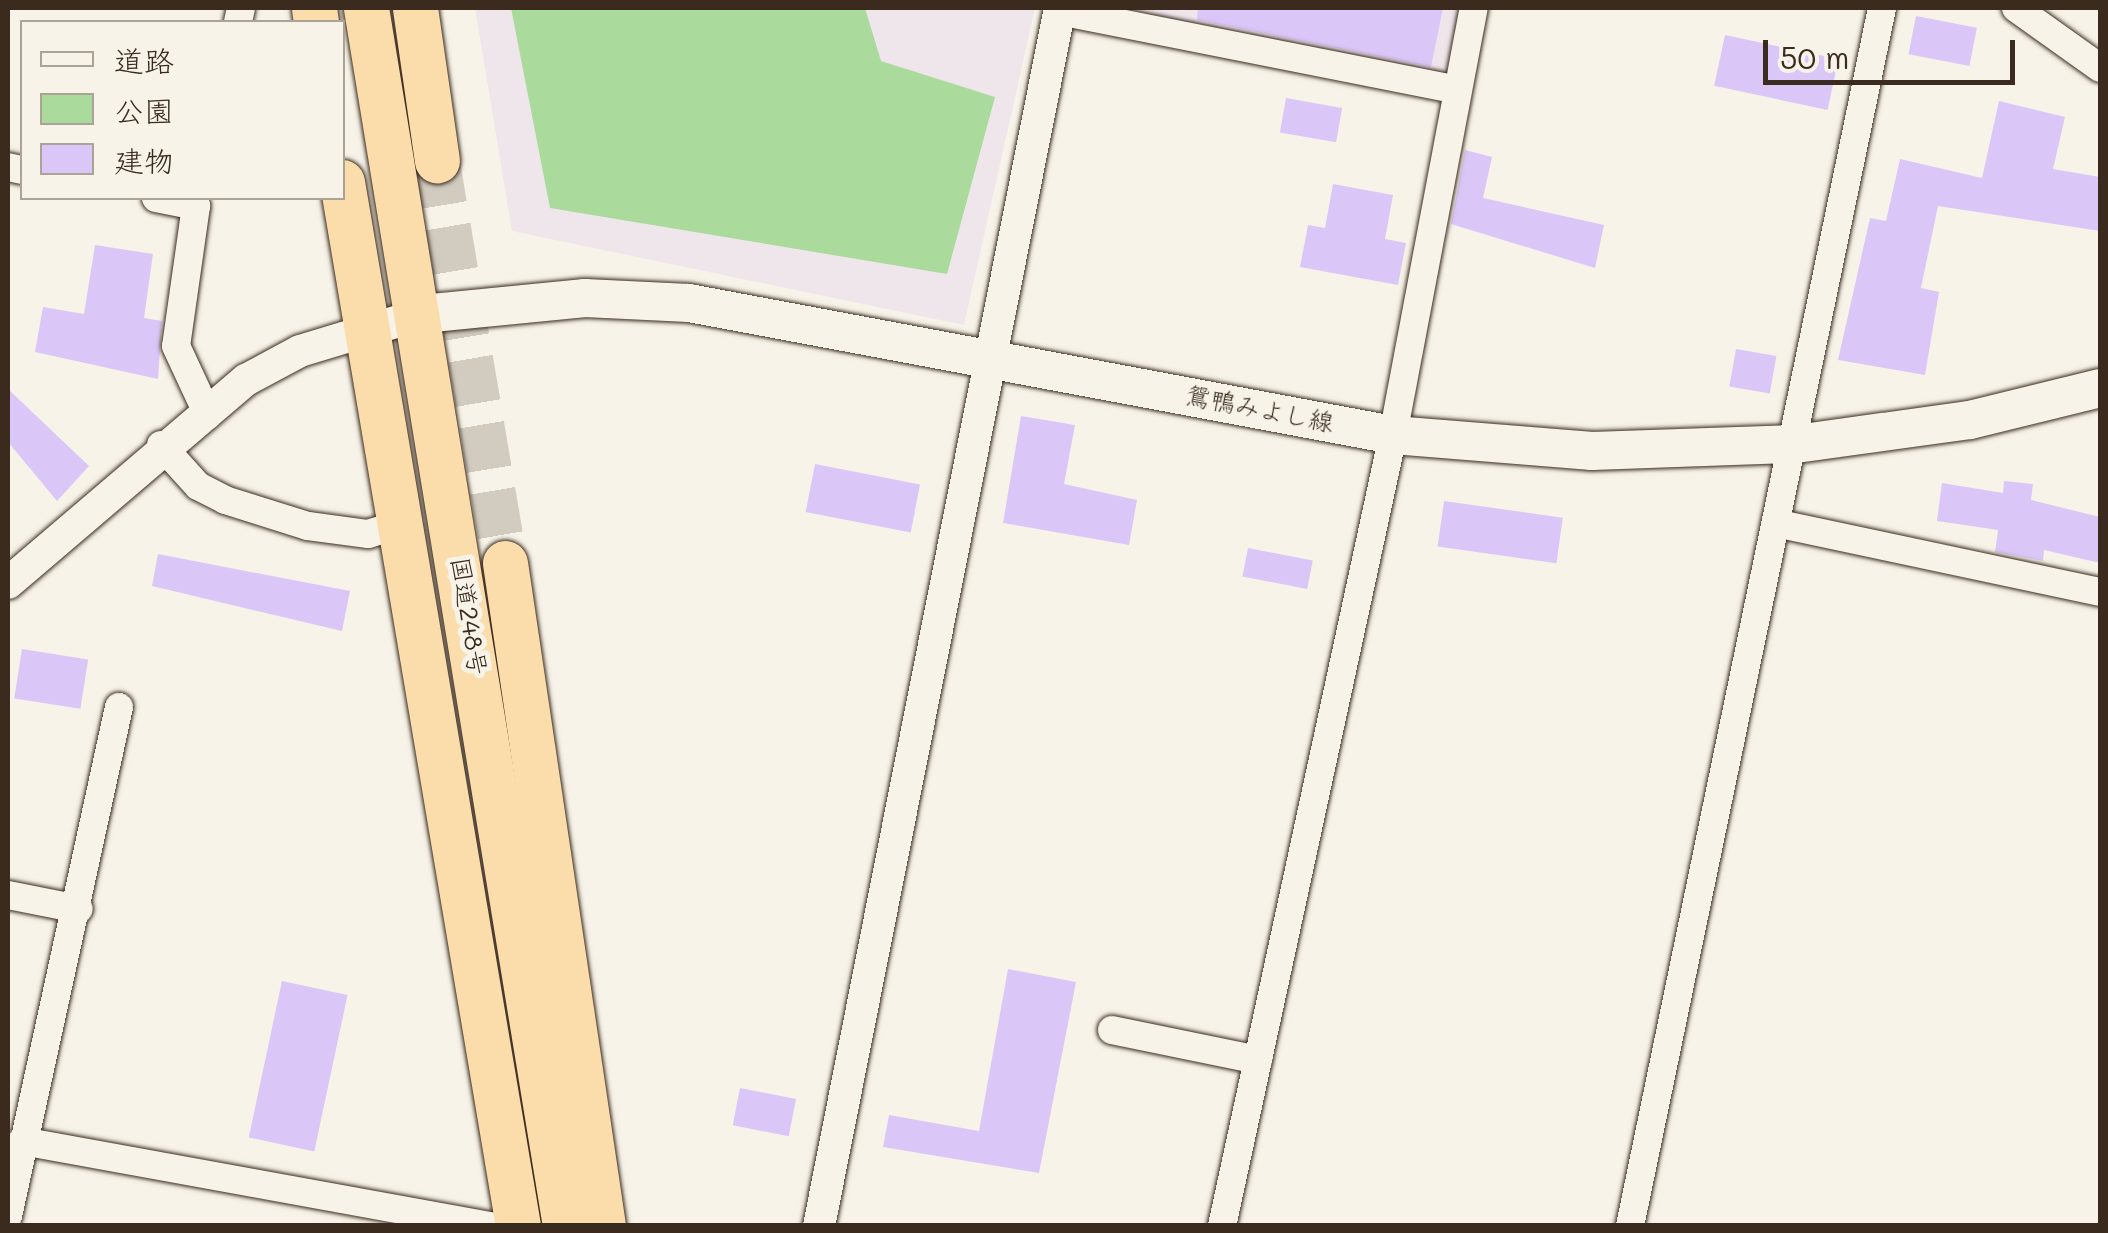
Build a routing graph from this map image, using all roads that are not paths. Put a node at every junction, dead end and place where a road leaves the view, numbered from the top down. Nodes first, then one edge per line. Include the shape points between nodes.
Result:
1 (366, 8) edge
2 (414, 8) edge
3 (1474, 8) edge
4 (1882, 8) edge
5 (2016, 8) edge
6 (1060, 9) edge
7 (2100, 68) edge
8 (1457, 90) junction
9 (438, 160) tunnel mouth
10 (345, 200) edge
11 (196, 202) edge
12 (422, 314) junction
13 (368, 335) junction
14 (990, 354) junction
15 (2100, 388) edge
16 (208, 415) junction
17 (1393, 435) junction
18 (1796, 444) junction
19 (161, 445) junction
20 (403, 523) junction
21 (1780, 524) junction
22 (505, 563) tunnel mouth
23 (8, 583) edge
24 (2100, 592) edge
25 (119, 707) dead end
26 (8, 895) edge
27 (78, 910) junction
28 (1112, 1030) dead end
29 (1258, 1060) junction
30 (22, 1141) junction
31 (8, 1216) edge
32 (492, 1226) edge
33 (518, 1226) edge
34 (565, 1226) edge
35 (603, 1226) edge
36 (818, 1226) edge
37 (1222, 1226) edge
38 (1630, 1226) edge

1 - 12 highway, 国道248号
2 - 9 highway
3 - 8 street
4 - 18 street
5 - 7 street
6 - 8 street
6 - 14 street
8 - 17 street
10 - 13 highway, 国道248号
11 - 16 street via 176,346
12 - 13 street
12 - 14 main road, 鴛鴨みよし線 via 585,298 689,304
12 - 34 highway, 国道248号
13 - 16 street via 300,351
13 - 20 highway, 国道248号
14 - 17 main road, 鴛鴨みよし線
14 - 36 street
15 - 18 main road, 鴛鴨みよし線 via 1970,420
16 - 19 street
17 - 18 main road, 鴛鴨みよし線 via 1592,451
17 - 29 street
18 - 21 street
19 - 20 street via 198,486 225,500 368,534
19 - 23 street
20 - 33 highway, 国道248号
21 - 24 street
21 - 38 street
22 - 35 highway
25 - 27 street
26 - 27 street
27 - 30 street
28 - 29 street
29 - 37 street
30 - 31 street
30 - 32 street

